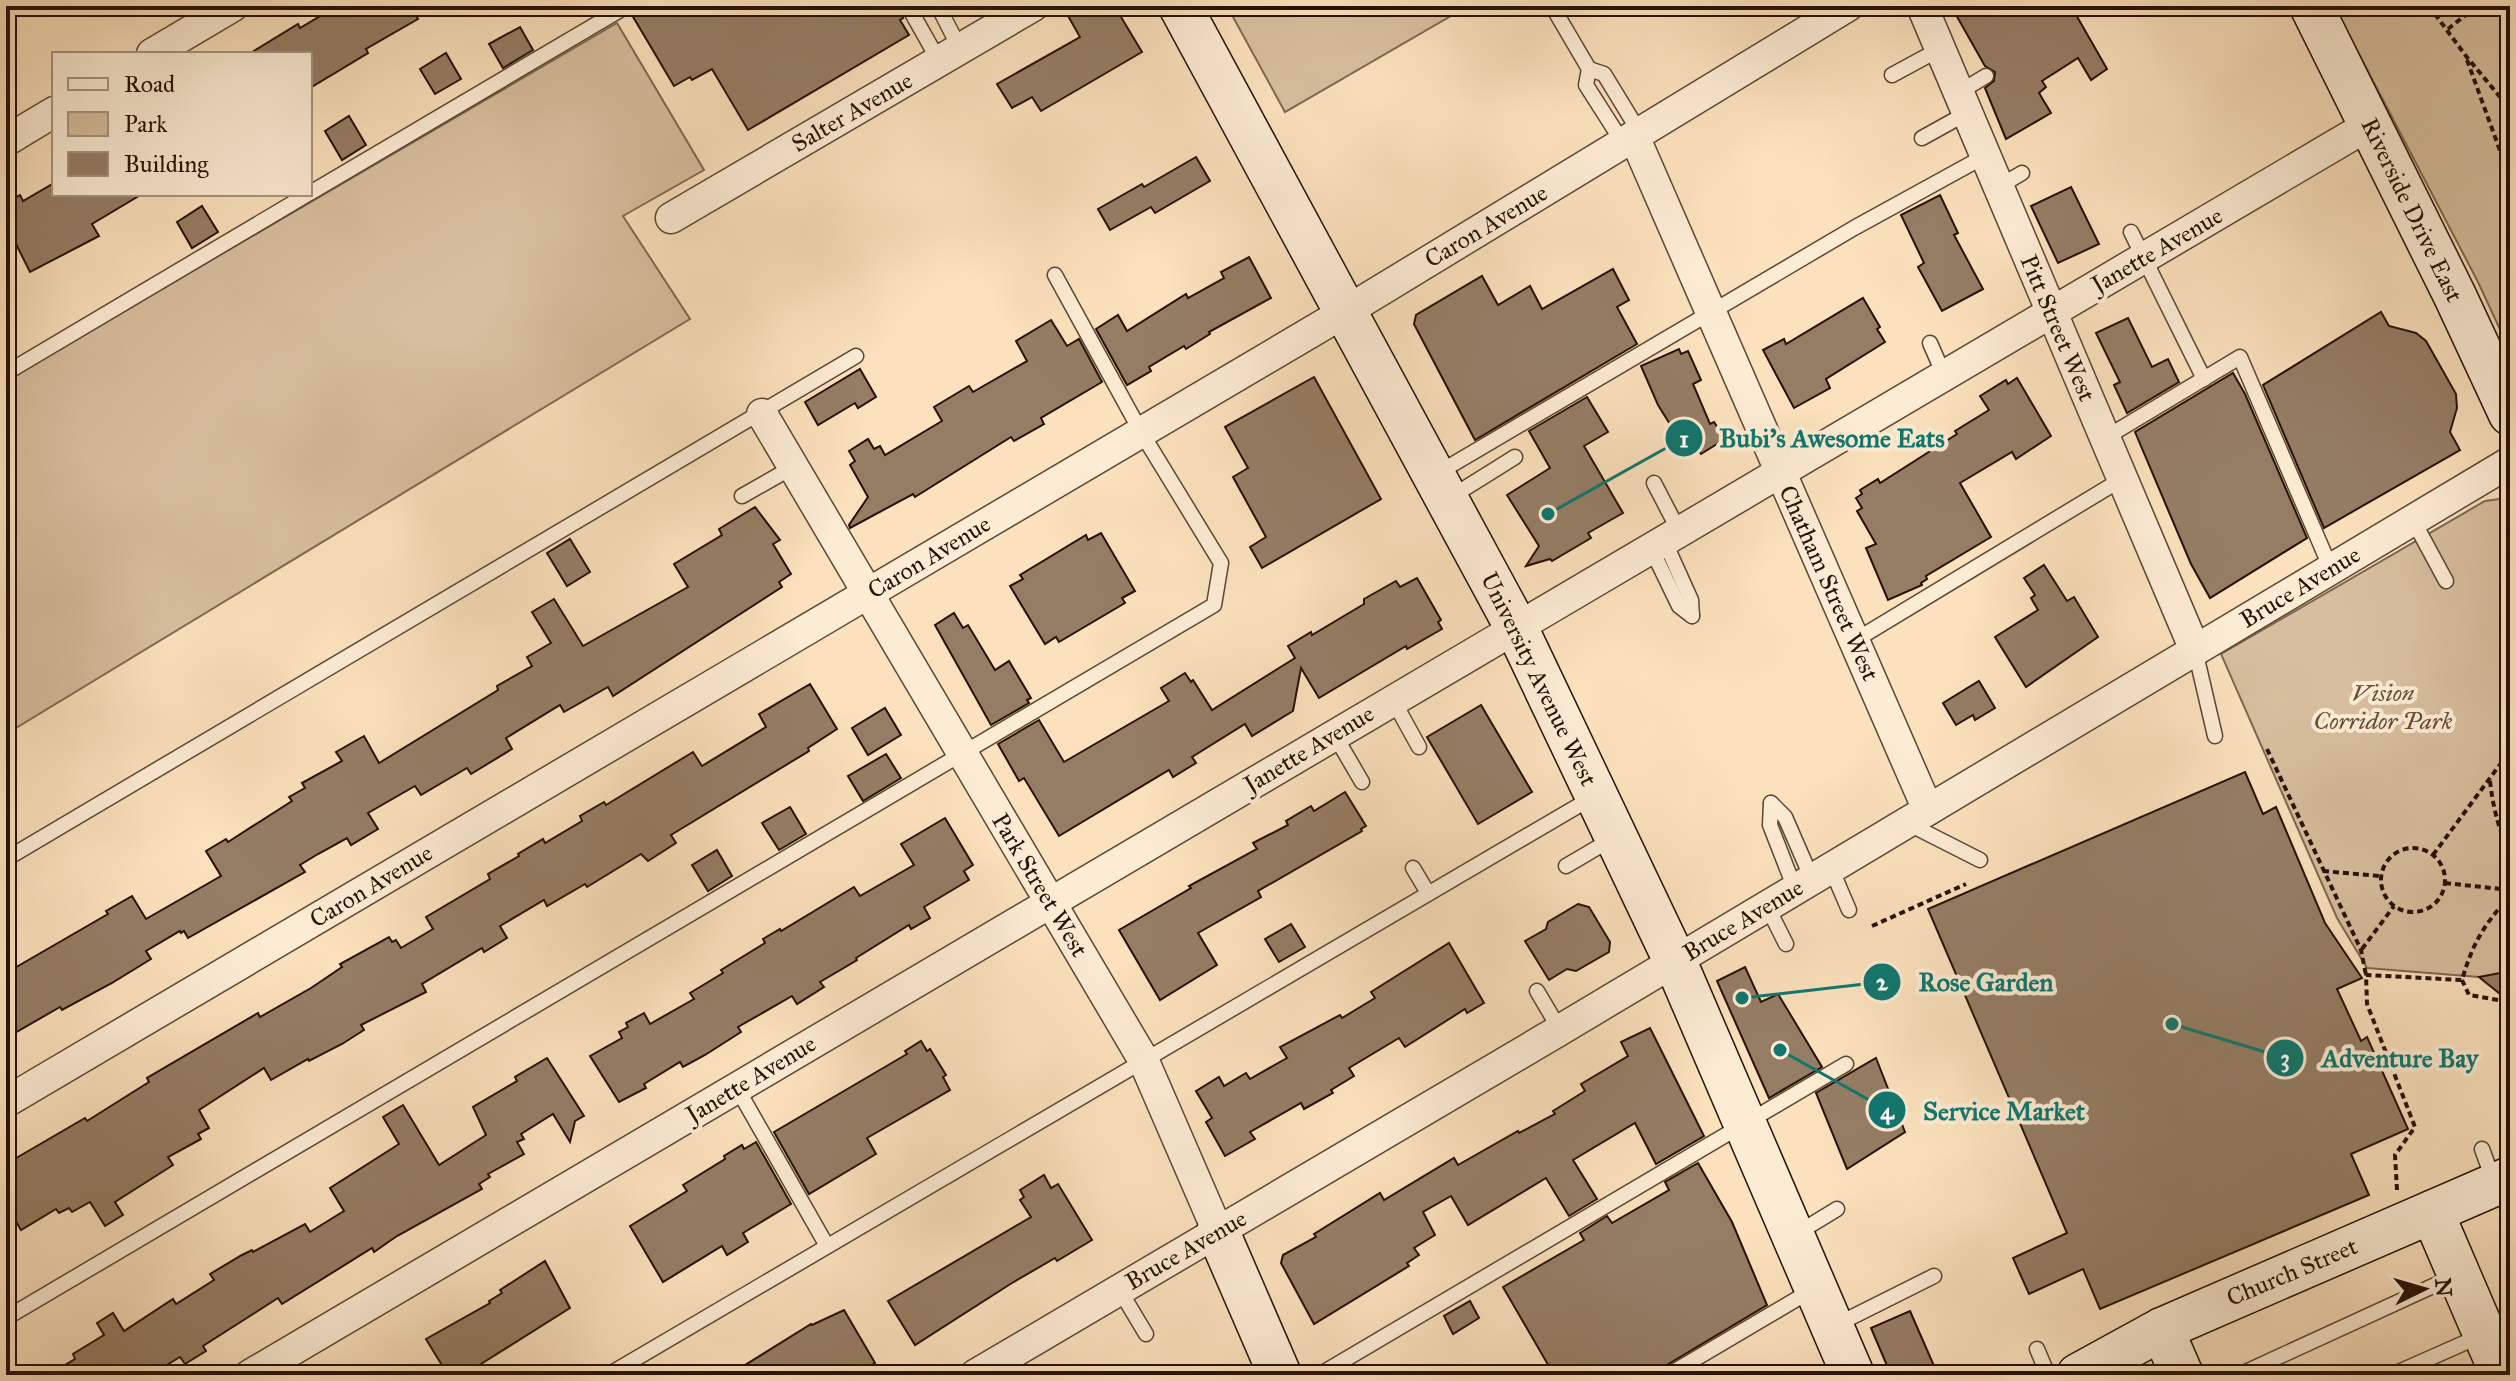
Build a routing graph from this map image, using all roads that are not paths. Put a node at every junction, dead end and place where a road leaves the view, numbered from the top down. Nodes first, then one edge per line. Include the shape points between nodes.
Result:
1 (233, 6) edge
2 (627, 6) edge
3 (908, 6) edge
4 (938, 6) edge
5 (1033, 6) edge
6 (1552, 6) edge
7 (1848, 6) edge
8 (1922, 6) edge
9 (1182, 10) edge
10 (2322, 13) edge
11 (1940, 49) junction
12 (155, 52) edge
13 (949, 55) junction
14 (1892, 75) dead end
15 (1986, 76) dead end
16 (1963, 103) junction
17 (52, 113) edge
18 (2369, 125) junction
19 (1632, 137) junction
20 (1922, 138) dead end
21 (6, 141) edge
22 (1985, 156) junction
23 (312, 192) edge
24 (306, 196) edge
25 (671, 218) dead end
26 (2138, 245) junction
27 (1055, 275) dead end
28 (1345, 312) junction
29 (1711, 312) junction
30 (2052, 312) junction
31 (1930, 343) dead end
32 (856, 356) dead end
33 (6, 373) edge
34 (1944, 375) junction
35 (2204, 379) junction
36 (762, 414) junction
37 (2510, 414) edge
38 (1141, 432) junction
39 (2105, 438) junction
40 (1515, 457) dead end
41 (2510, 462) edge
42 (793, 467) junction
43 (1780, 472) junction
44 (2122, 479) junction
45 (1654, 483) dead end
46 (1441, 487) junction
47 (742, 496) dead end
48 (2413, 520) junction
49 (1665, 540) junction
50 (2331, 569) junction
51 (2446, 581) dead end
52 (867, 593) junction
53 (1516, 627) junction
54 (1854, 641) junction
55 (2195, 650) junction
56 (1393, 700) junction
57 (1334, 734) junction
58 (2215, 736) dead end
59 (1419, 747) dead end
60 (962, 754) junction
61 (1362, 782) dead end
62 (1596, 795) junction
63 (1917, 817) junction
64 (1616, 837) junction
65 (6, 859) edge
66 (1980, 860) dead end
67 (1566, 866) dead end
68 (1413, 868) dead end
69 (1813, 879) junction
70 (1428, 893) junction
71 (1050, 902) junction
72 (1767, 906) junction
73 (1849, 910) dead end
74 (1786, 944) dead end
75 (1675, 961) junction
76 (1537, 991) dead end
77 (1560, 1030) junction
78 (1143, 1059) junction
79 (1846, 1064) dead end
80 (737, 1088) junction
81 (6, 1102) edge
82 (1744, 1124) junction
83 (2496, 1170) edge
84 (2415, 1203) junction
85 (1837, 1209) dead end
86 (1218, 1232) junction
87 (1793, 1236) junction
88 (827, 1246) junction
89 (2459, 1274) junction
90 (1934, 1276) dead end
91 (1815, 1288) junction
92 (1119, 1289) junction
93 (6, 1318) edge
94 (1832, 1327) junction
95 (2162, 1329) junction
96 (1146, 1334) dead end
97 (2484, 1334) junction
98 (2037, 1349) dead end
99 (250, 1375) edge
100 (608, 1375) edge
101 (975, 1375) edge
102 (1280, 1375) edge
103 (1319, 1375) edge
104 (1668, 1375) edge
105 (1853, 1375) edge
106 (2048, 1375) edge
107 (2078, 1375) edge
108 (2182, 1375) edge
109 (2239, 1375) edge
110 (2392, 1375) edge
111 (2502, 1375) edge

1 - 12 street
2 - 23 lane
3 - 13 lane
4 - 13 lane
5 - 13 street, Salter Avenue
6 - 19 lane via 1589,69 1604,74
7 - 19 street, Caron Avenue
8 - 11 street, Pitt Street West
9 - 28 main road, University Avenue West
10 - 18 main road, Riverside Drive East
11 - 14 lane
11 - 16 street, Pitt Street West
13 - 25 street, Salter Avenue
15 - 16 lane
16 - 20 lane
16 - 22 street, Pitt Street West
17 - 21 street
18 - 26 street, Janette Avenue
18 - 37 main road, Riverside Drive East
19 - 28 street, Caron Avenue
19 - 29 street, Chatham Street West
22 - 29 lane
22 - 30 street, Pitt Street West via 2010,180
24 - 33 lane
26 - 30 street, Janette Avenue
26 - 35 lane
27 - 38 lane
28 - 38 street, Caron Avenue
28 - 46 main road, University Avenue West
29 - 43 street, Chatham Street West
29 - 46 lane
30 - 34 street, Janette Avenue
30 - 39 street, Pitt Street West
31 - 34 lane
32 - 36 lane
34 - 43 street, Janette Avenue
35 - 39 lane
35 - 50 lane via 2240,357
36 - 42 street, Park Street West
36 - 65 lane
38 - 52 street, Caron Avenue
38 - 60 lane via 1221,563 1214,605
39 - 44 street, Pitt Street West
40 - 46 lane
41 - 48 street, Bruce Avenue
42 - 47 lane
42 - 52 street, Park Street West
43 - 49 street, Janette Avenue
43 - 54 street, Chatham Street West
44 - 54 lane
44 - 55 street, Pitt Street West
45 - 49 lane
46 - 53 main road, University Avenue West
48 - 50 street, Bruce Avenue
48 - 51 lane
49 - 53 street, Janette Avenue
50 - 55 street, Bruce Avenue
52 - 60 street, Park Street West
52 - 81 street, Caron Avenue
53 - 56 street, Janette Avenue
53 - 62 main road, University Avenue West
54 - 63 street, Chatham Street West
55 - 58 lane
55 - 63 street, Bruce Avenue
56 - 57 street, Janette Avenue
56 - 59 lane
57 - 61 lane
57 - 71 street, Janette Avenue
60 - 71 street, Park Street West
60 - 93 lane
62 - 64 main road, University Avenue West
62 - 70 lane
63 - 66 lane
63 - 69 street, Bruce Avenue
64 - 67 lane
64 - 75 main road, University Avenue West
68 - 70 lane
69 - 69 lane via 1785,817 1771,803 1770,825
69 - 72 street, Bruce Avenue
69 - 73 lane
70 - 78 lane
71 - 78 street, Park Street West
71 - 80 street, Janette Avenue
72 - 74 lane
72 - 75 street, Bruce Avenue
75 - 77 street, Bruce Avenue
75 - 82 main road, University Avenue West
76 - 77 lane
77 - 86 street, Bruce Avenue
78 - 86 street, Park Street West
78 - 88 lane
79 - 82 lane
80 - 88 lane
80 - 99 street, Janette Avenue
82 - 87 main road, University Avenue West
82 - 103 lane
83 - 84 main road, Church Street
84 - 89 main road
84 - 95 main road, Church Street
85 - 87 lane
86 - 92 street, Bruce Avenue
86 - 102 main road, Park Street West
87 - 91 main road, University Avenue West
88 - 100 lane
89 - 97 main road
89 - 109 lane
90 - 94 lane
91 - 94 main road, University Avenue West
91 - 104 lane
92 - 96 lane
92 - 101 street, Bruce Avenue
94 - 105 main road, University Avenue West
95 - 107 main road, Church Street
95 - 108 main road
97 - 110 lane
97 - 111 main road
98 - 106 lane

